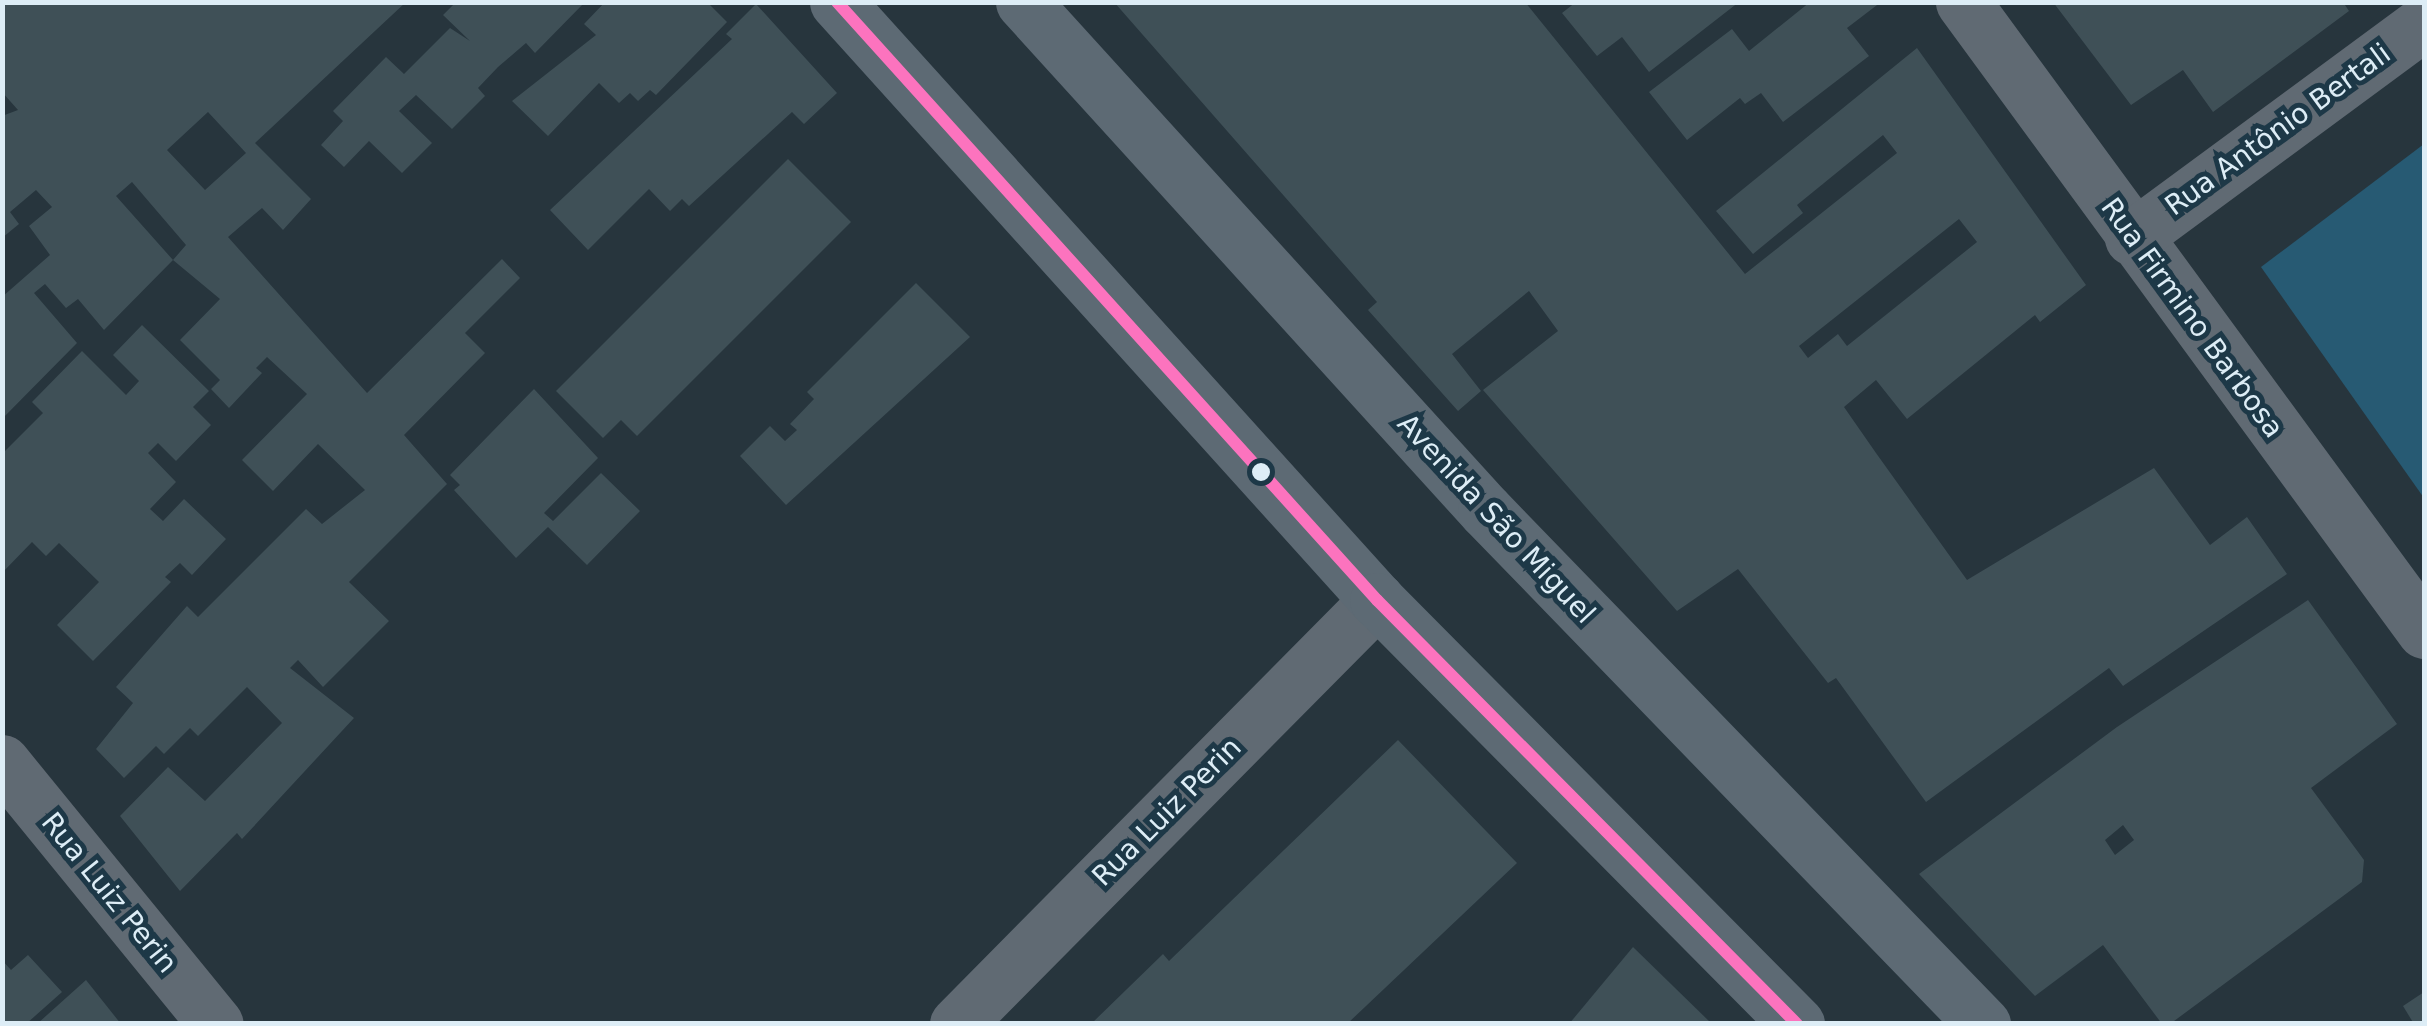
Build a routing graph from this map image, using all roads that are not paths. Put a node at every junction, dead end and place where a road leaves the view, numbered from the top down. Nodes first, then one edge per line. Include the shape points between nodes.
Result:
1 (837, 2) edge
2 (1023, 2) edge
3 (1963, 2) edge
4 (2424, 23) edge
5 (2132, 238) junction
6 (1377, 600) junction
7 (2424, 631) edge
8 (2, 762) edge
9 (216, 1024) edge
10 (957, 1024) edge
11 (1797, 1024) edge
12 (1983, 1024) edge

1 - 6 main road
2 - 12 main road, Avenida São Miguel via 1485,510
3 - 5 street, Rua Firmino Barbosa
4 - 5 street, Rua Antônio Bertali
5 - 7 street, Rua Firmino Barbosa
6 - 10 street, Rua Luiz Perin
6 - 11 main road
8 - 9 street, Rua Luiz Perin

